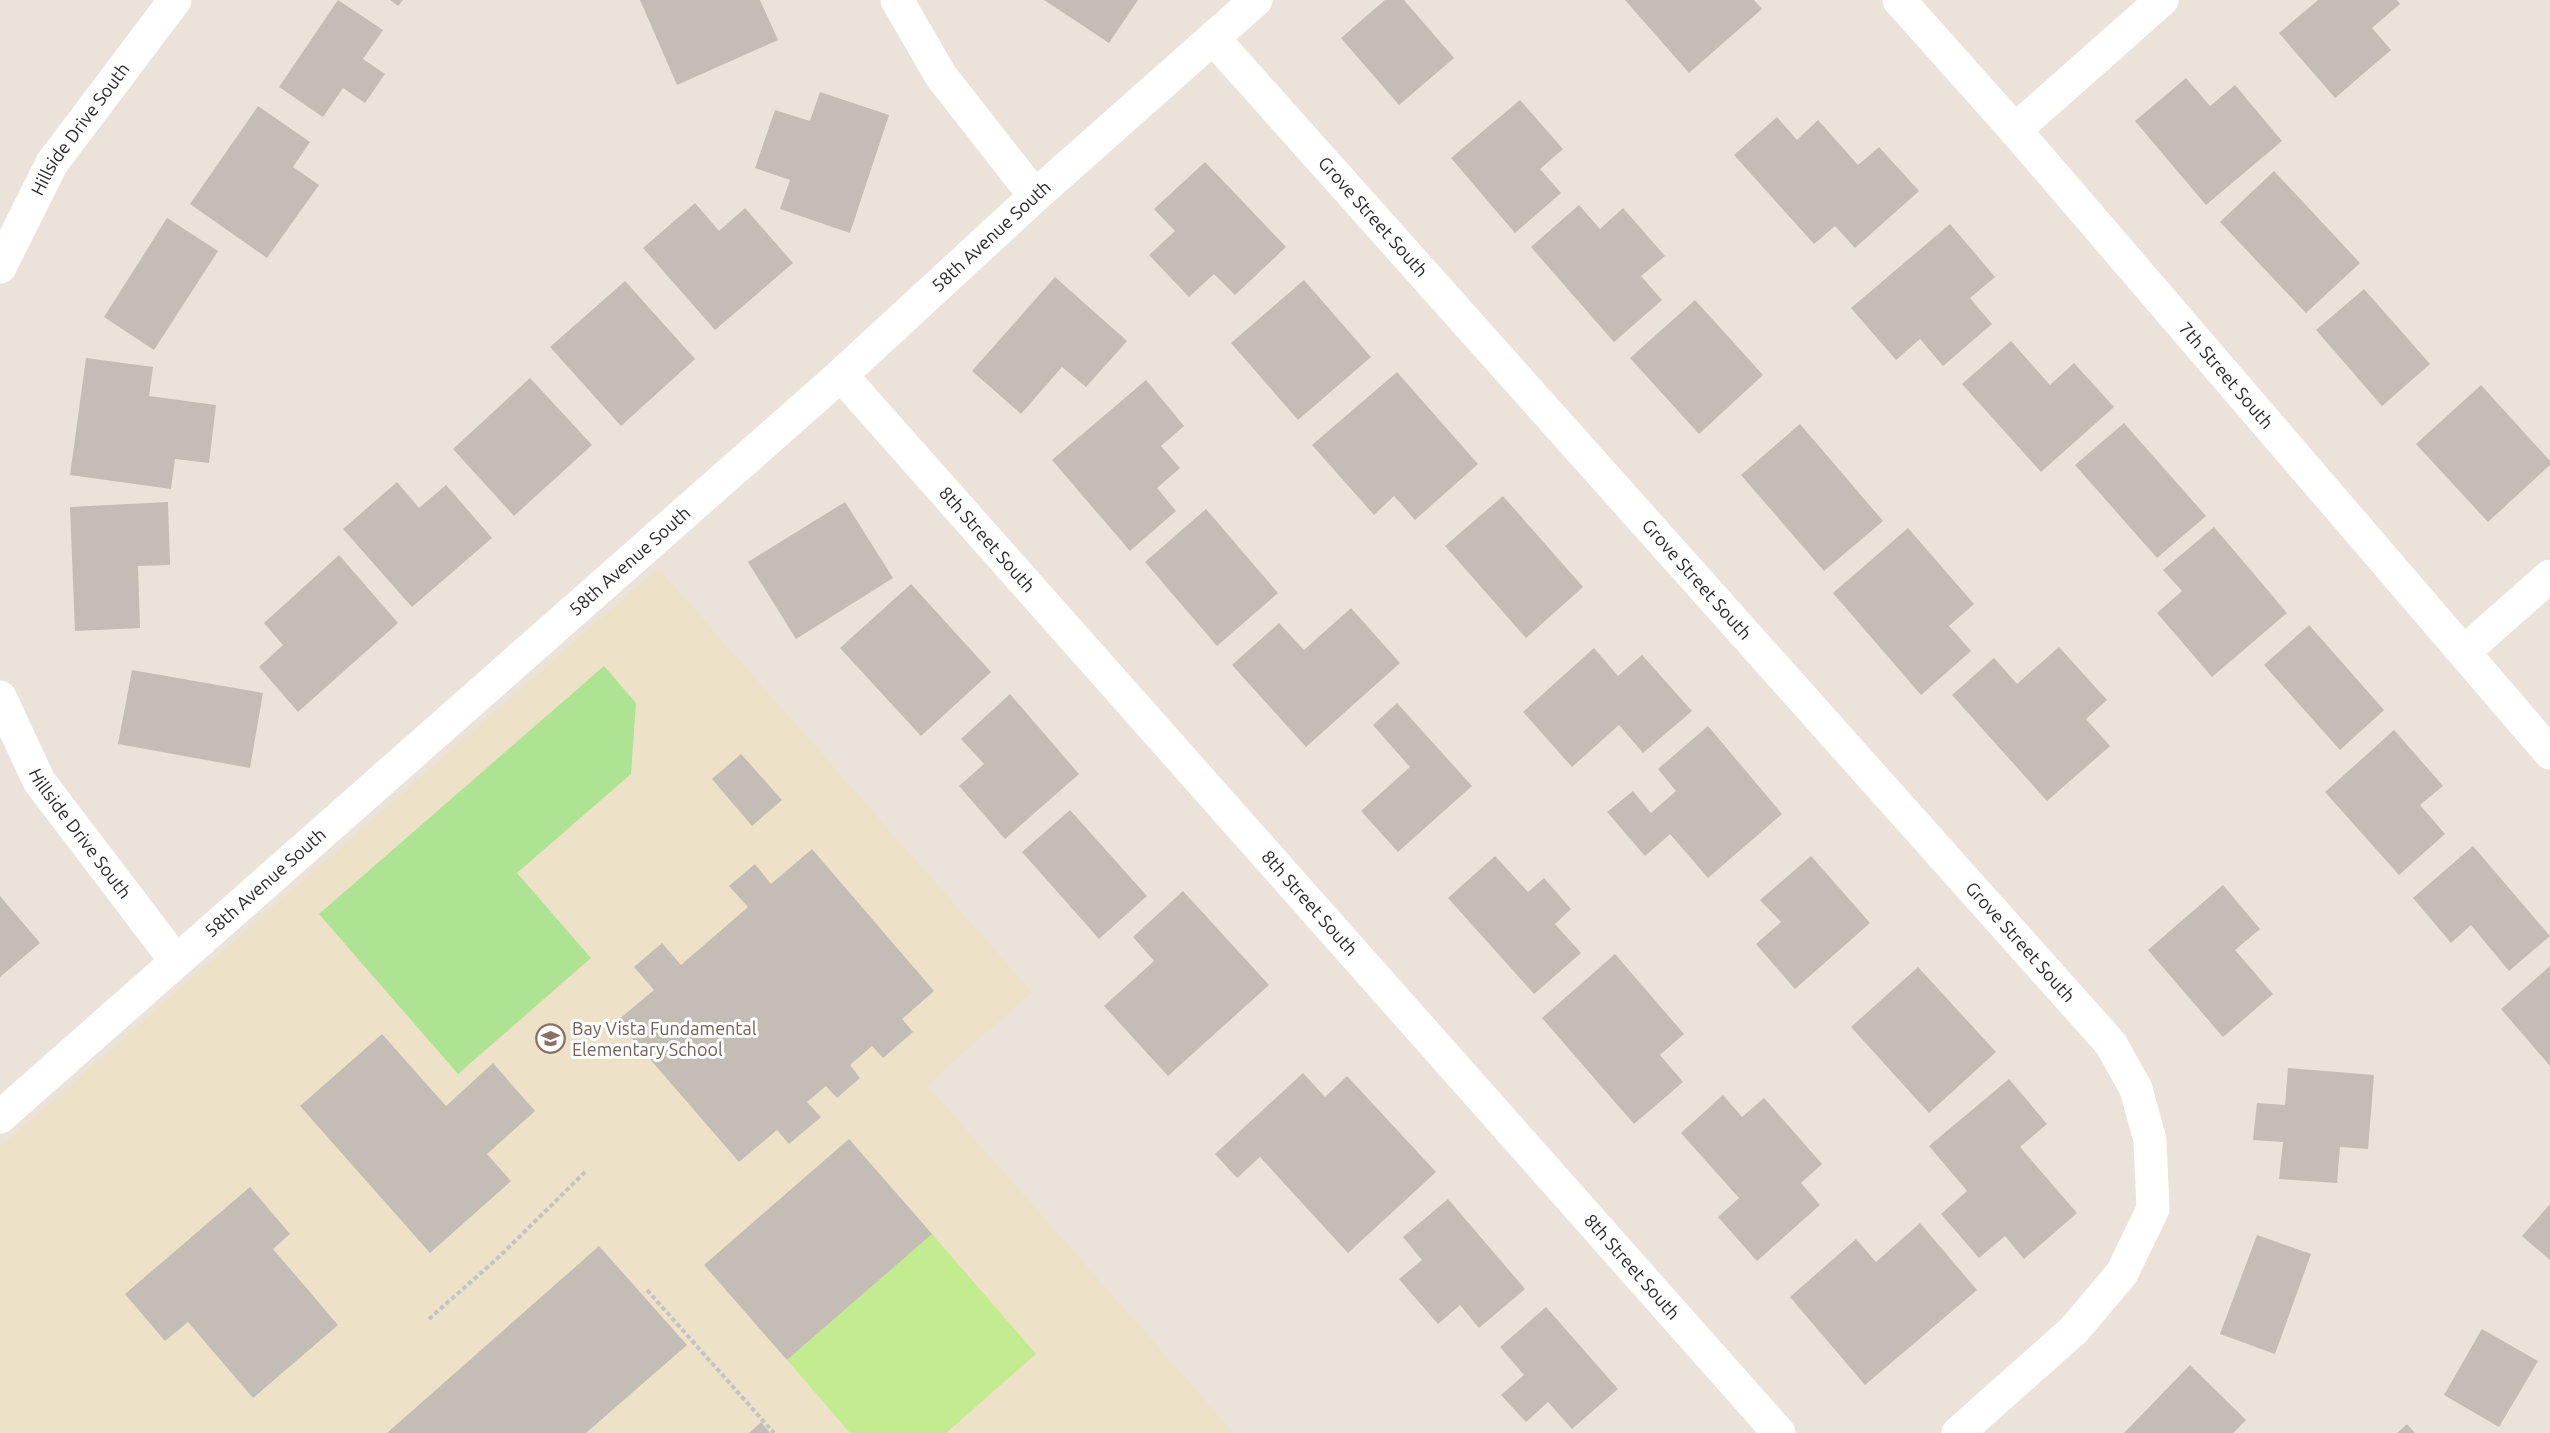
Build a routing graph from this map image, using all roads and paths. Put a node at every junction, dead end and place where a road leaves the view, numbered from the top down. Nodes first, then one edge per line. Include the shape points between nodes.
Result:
1 (175, 0) edge
2 (897, 0) edge
3 (1256, 0) edge
4 (1899, 0) edge
5 (2162, 0) edge
6 (1213, 38) junction
7 (2015, 130) junction
8 (1035, 196) junction
9 (0, 267) edge
10 (841, 375) junction
11 (2550, 576) edge
12 (2465, 651) junction
13 (0, 697) edge
14 (2550, 753) edge
15 (176, 961) junction
16 (0, 1117) edge
17 (587, 1170) dead end
18 (647, 1290) dead end
19 (429, 1319) dead end
20 (774, 1433) edge
21 (1779, 1433) edge
22 (1958, 1433) edge

1 - 9 street, Hillside Drive South via 52,163
2 - 8 street via 940,76
3 - 6 street, 58th Avenue South
4 - 7 street, 7th Street South
5 - 7 street
6 - 8 street, 58th Avenue South
6 - 22 street, Grove Street South via 2111,1044 2136,1089 2150,1140 2153,1209 2122,1273 2074,1330
7 - 12 street, 7th Street South
8 - 10 street, 58th Avenue South
10 - 15 street, 58th Avenue South
10 - 21 street, 8th Street South
11 - 12 street
12 - 14 street, 7th Street South
13 - 15 street, Hillside Drive South via 39,781
15 - 16 street, 58th Avenue South
17 - 19 path
18 - 20 path

